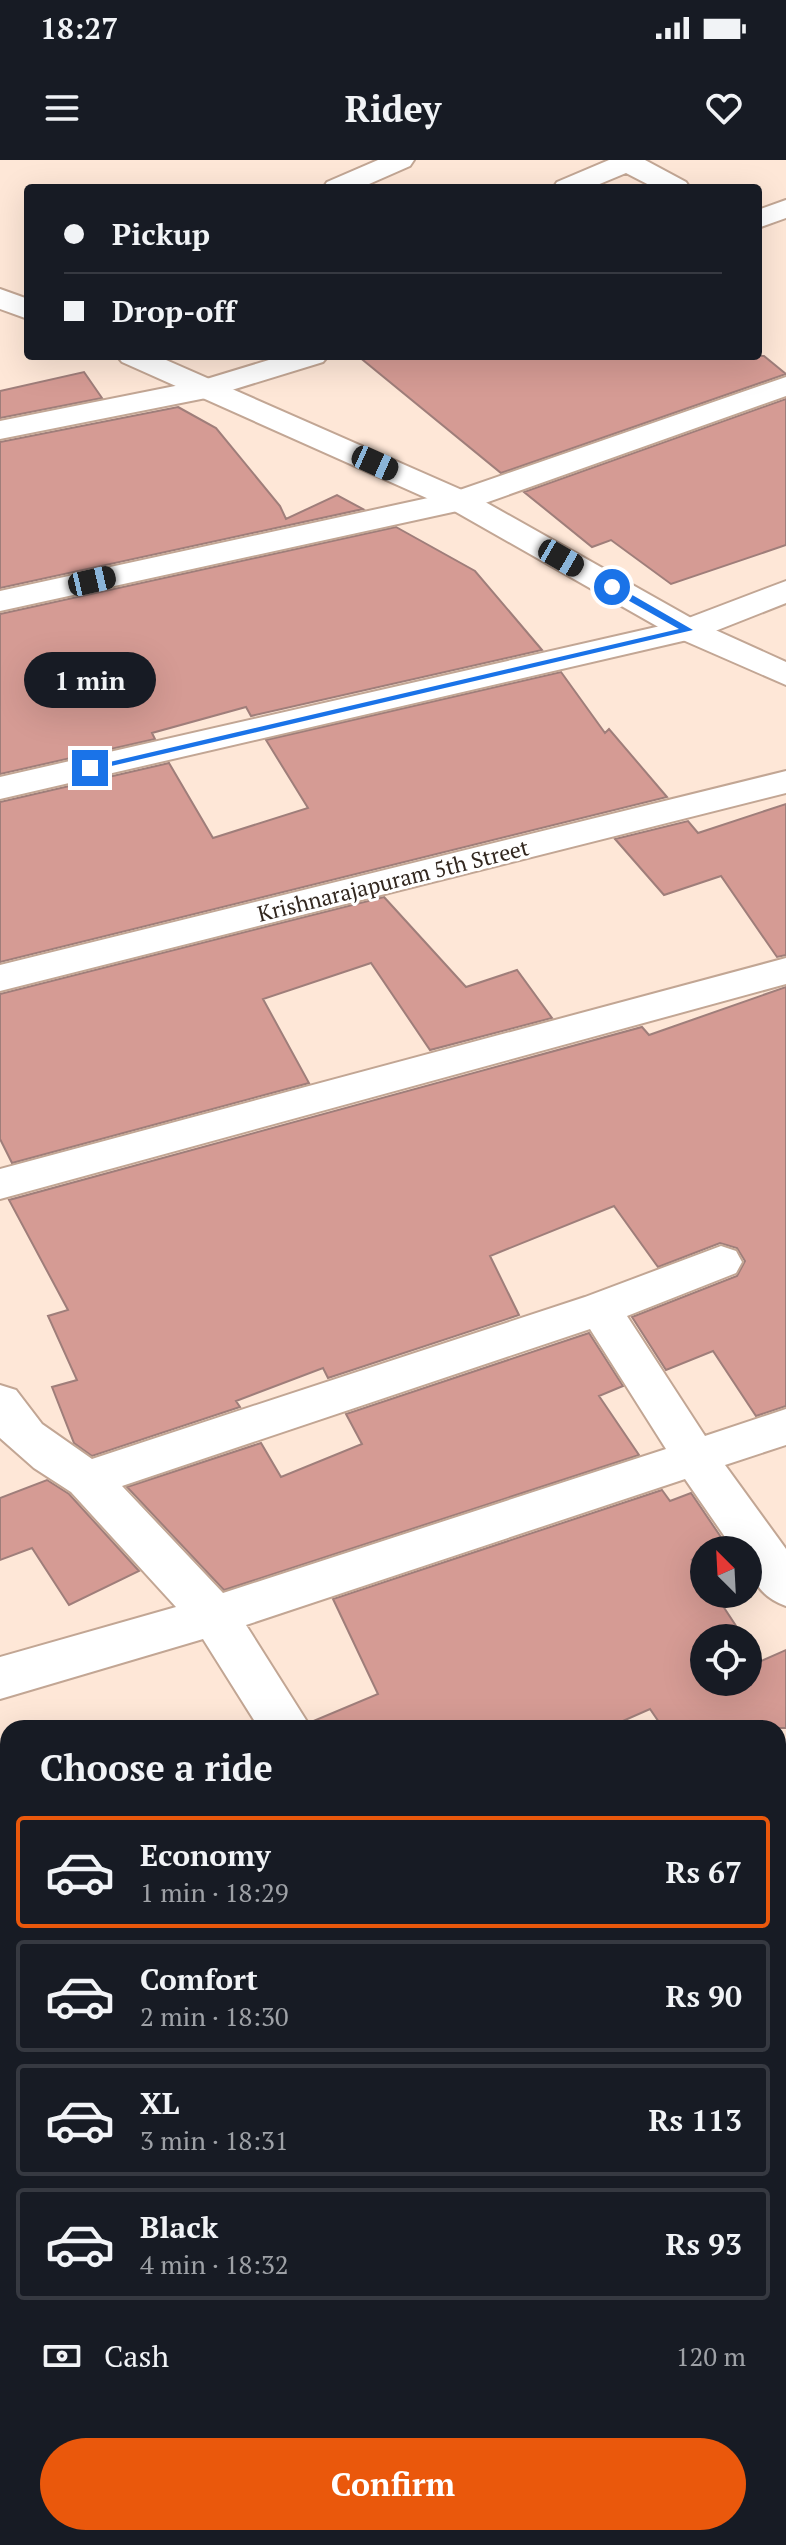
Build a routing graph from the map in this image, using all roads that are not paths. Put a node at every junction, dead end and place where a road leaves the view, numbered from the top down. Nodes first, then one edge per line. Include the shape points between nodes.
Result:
1 (401, 160) edge
2 (627, 161) edge
3 (346, 184) edge
4 (576, 184) edge
5 (669, 184) edge
6 (0, 298) edge
7 (24, 308) edge
8 (141, 360) edge
9 (300, 360) edge
10 (786, 386) edge
11 (206, 389) junction
12 (0, 430) edge
13 (460, 501) junction
14 (786, 591) edge
15 (0, 601) edge
16 (688, 630) junction
17 (786, 675) edge
18 (786, 782) edge
19 (0, 788) edge
20 (786, 971) edge
21 (0, 978) edge
22 (0, 1184) edge
23 (721, 1262) dead end
24 (600, 1309) junction
25 (0, 1402) edge
26 (786, 1427) edge
27 (695, 1459) junction
28 (87, 1479) junction
29 (786, 1586) edge
30 (214, 1616) junction
31 (0, 1678) edge
32 (281, 1720) edge

1 - 3 street
2 - 4 street
2 - 5 street
6 - 7 street
8 - 11 street
9 - 11 street
10 - 13 street
11 - 12 street
11 - 13 street
13 - 15 street
13 - 16 street
14 - 16 street
16 - 17 street
16 - 19 street
18 - 21 street, Krishnarajapuram 5th Street
20 - 22 street
23 - 24 street
24 - 27 street
24 - 28 street
25 - 28 street via 7,1417 61,1464
26 - 27 street
27 - 29 street
27 - 30 street
28 - 30 street
30 - 31 street
30 - 32 street

